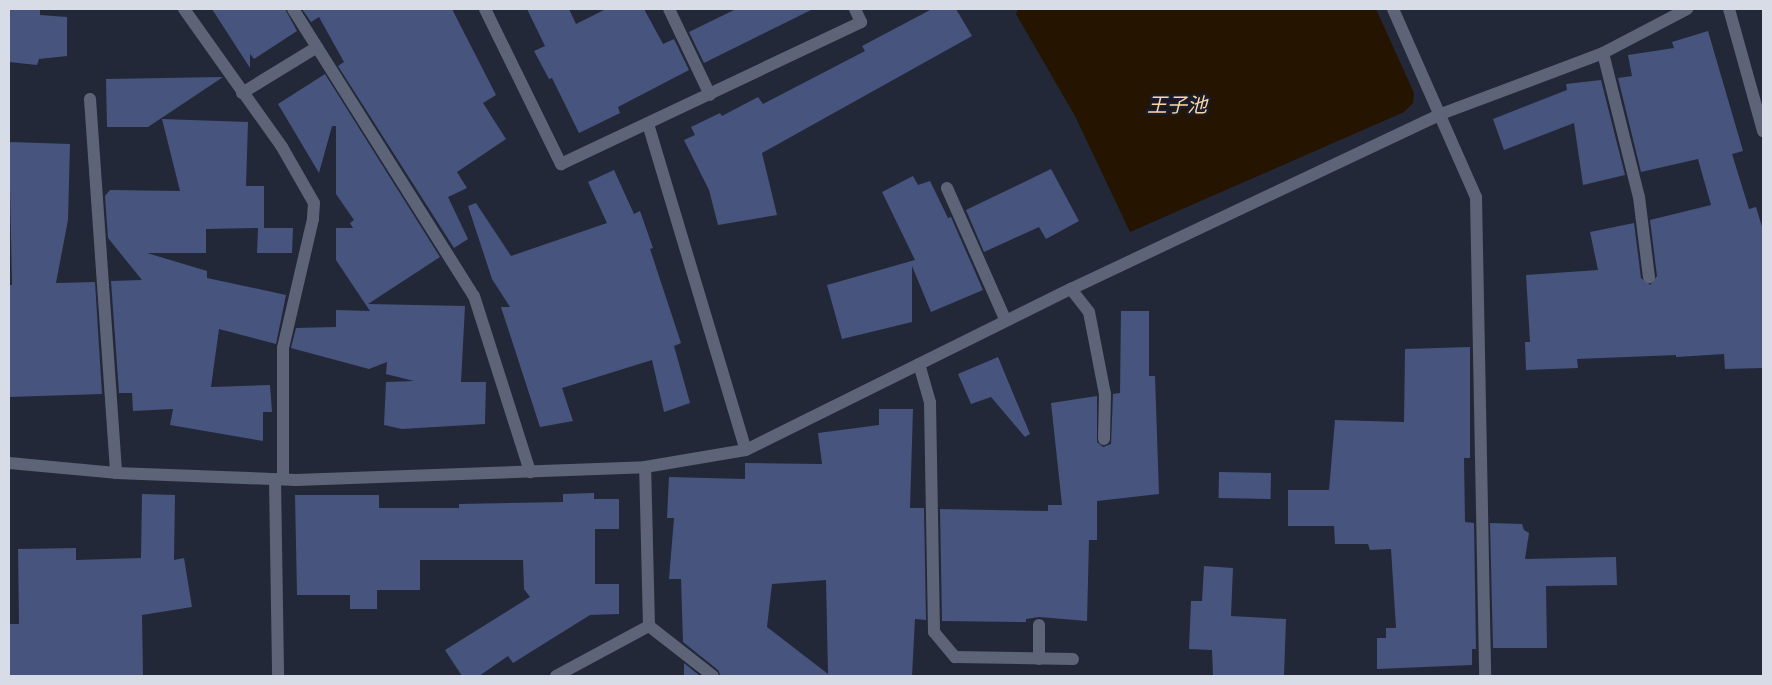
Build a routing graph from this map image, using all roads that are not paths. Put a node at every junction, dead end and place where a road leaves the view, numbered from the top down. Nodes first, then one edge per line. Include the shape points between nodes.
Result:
1 (184, 9) edge
2 (293, 9) edge
3 (484, 9) edge
4 (669, 9) edge
5 (855, 9) edge
6 (1393, 9) edge
7 (1686, 9) edge
8 (1729, 9) edge
9 (317, 47) junction
10 (1603, 53) junction
11 (242, 92) junction
12 (710, 95) junction
13 (90, 99) dead end
14 (1441, 114) junction
15 (648, 124) junction
16 (1763, 131) edge
17 (947, 188) dead end
18 (1649, 277) dead end
19 (1071, 289) junction
20 (1006, 321) junction
21 (919, 364) junction
22 (1104, 439) dead end
23 (746, 450) junction
24 (9, 463) edge
25 (645, 467) junction
26 (530, 472) junction
27 (116, 473) junction
28 (279, 479) junction
29 (1039, 625) dead end
30 (649, 626) junction
31 (1039, 659) junction
32 (1073, 659) dead end
33 (278, 676) edge
34 (556, 676) edge
35 (713, 676) edge
36 (1484, 676) edge

1 - 11 street
2 - 9 street
3 - 15 street via 561,164
4 - 12 street
5 - 12 street via 861,22
6 - 14 street
7 - 10 street
8 - 16 street
9 - 11 street
9 - 26 street via 474,296
10 - 14 street
10 - 18 street via 1639,197
11 - 28 street via 282,147 314,203 283,348
12 - 15 street
13 - 27 street
14 - 19 street
14 - 36 street via 1476,197
15 - 23 street
17 - 20 street
19 - 20 street
19 - 22 street via 1089,312 1104,394
20 - 21 street
21 - 23 street
21 - 31 street via 930,402 934,632 955,657
23 - 25 street
24 - 27 street
25 - 26 street
25 - 30 street
26 - 28 street
27 - 28 street
28 - 33 street
29 - 31 street
30 - 34 street
30 - 35 street
31 - 32 street

